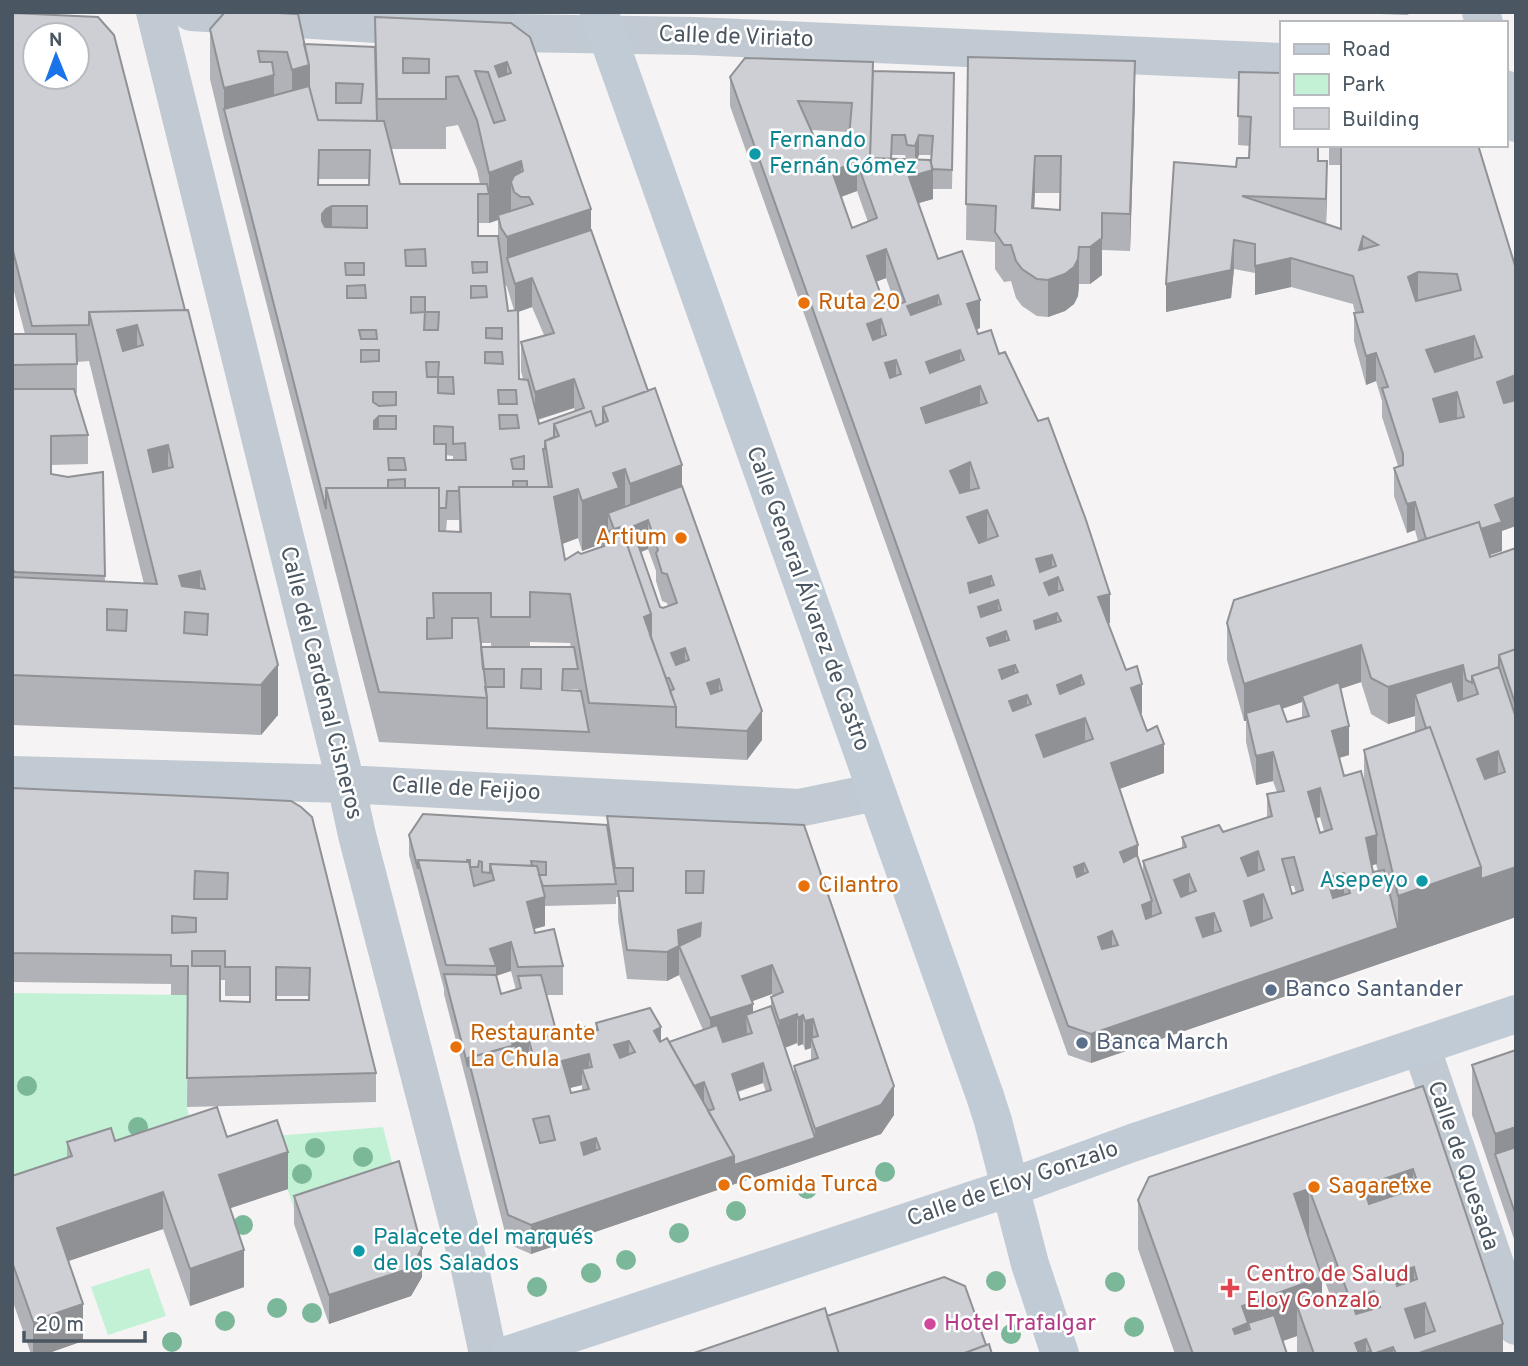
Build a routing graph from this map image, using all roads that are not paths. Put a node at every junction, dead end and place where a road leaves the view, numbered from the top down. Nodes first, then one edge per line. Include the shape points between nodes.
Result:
1 (155, 12) edge
2 (191, 12) edge
3 (603, 23) edge
4 (1280, 62) edge
5 (1507, 95) edge
6 (1516, 123) edge
7 (12, 775) edge
8 (346, 783) junction
9 (876, 792) junction
10 (1516, 1014) edge
11 (1421, 1046) junction
12 (1009, 1188) junction
13 (1516, 1326) edge
14 (488, 1354) edge
15 (510, 1354) edge
16 (1060, 1354) edge

1 - 8 street, Calle del Cardenal Cisneros
2 - 3 street, Calle de Viriato via 514,33
3 - 4 street, Calle de Viriato
3 - 9 street, Calle General Álvarez de Castro
5 - 6 street
7 - 8 street, Calle de Feijoo
8 - 9 street, Calle de Feijoo via 799,808
8 - 14 street, Calle del Cardenal Cisneros
9 - 12 street, Calle General Álvarez de Castro via 985,1096
10 - 11 street, Calle de Eloy Gonzalo
11 - 12 street, Calle de Eloy Gonzalo
11 - 13 street, Calle de Quesada
12 - 15 street, Calle de Eloy Gonzalo
12 - 16 street, Calle General Álvarez de Castro

